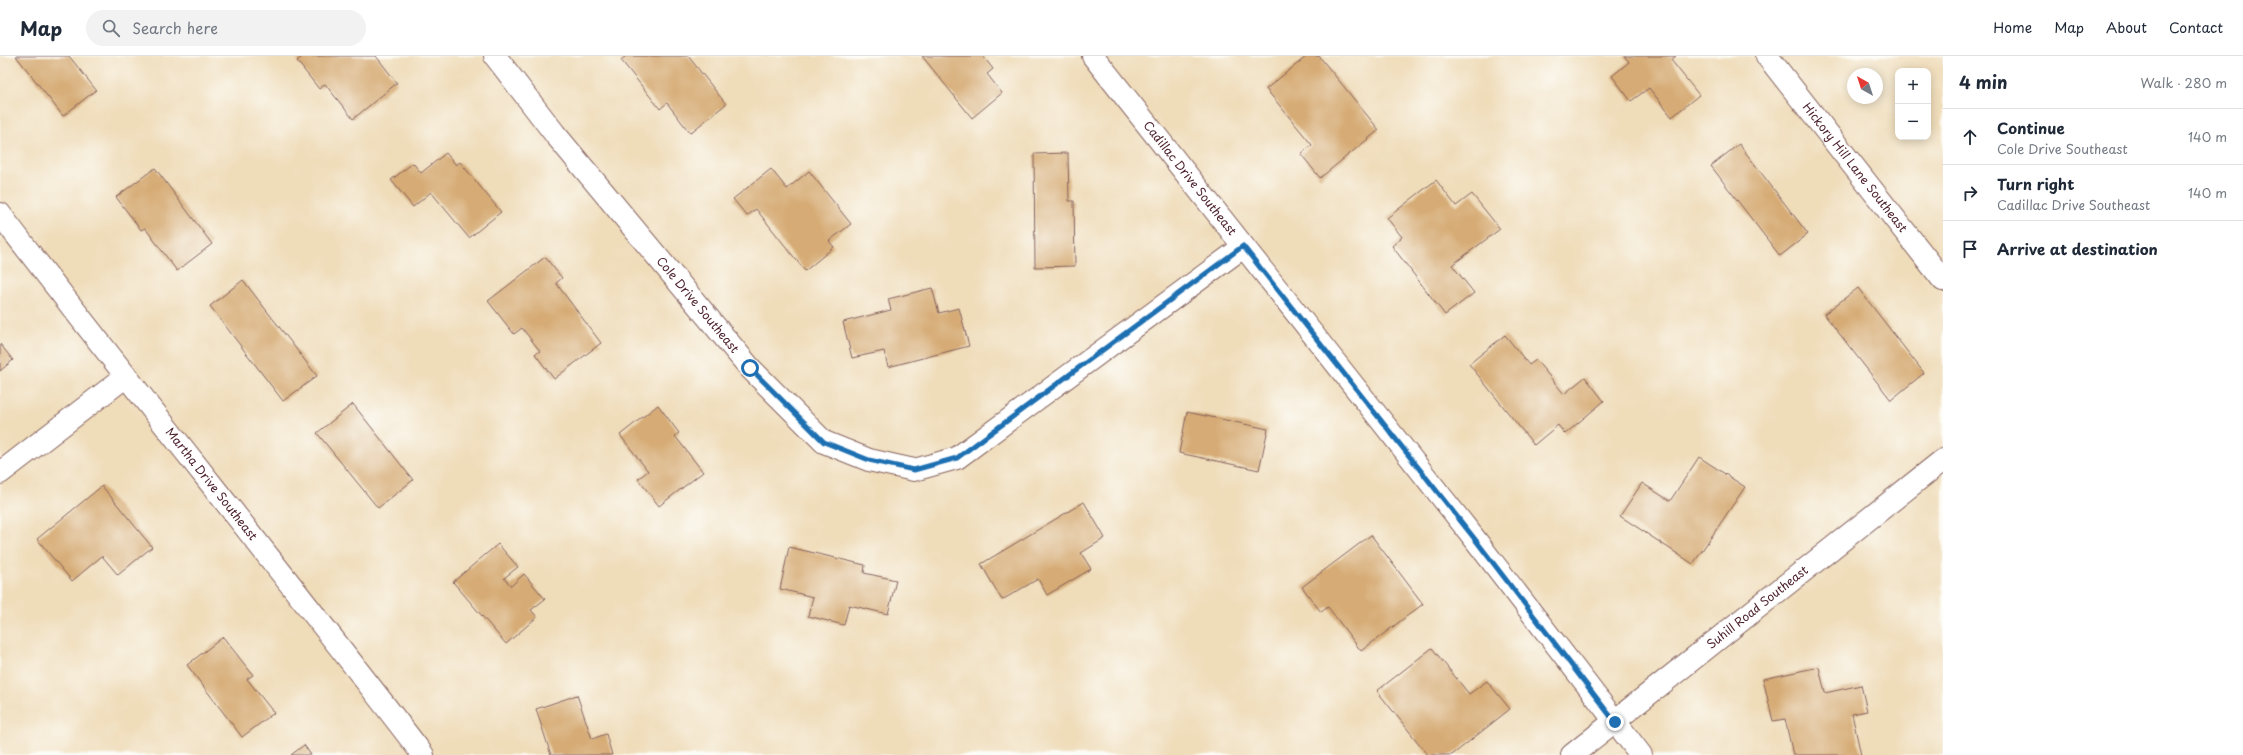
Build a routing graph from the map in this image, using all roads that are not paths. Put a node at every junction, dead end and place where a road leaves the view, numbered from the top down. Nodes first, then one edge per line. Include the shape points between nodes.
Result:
1 (495, 56) edge
2 (1093, 56) edge
3 (1767, 56) edge
4 (0, 214) edge
5 (1243, 246) junction
6 (1943, 280) edge
7 (125, 377) junction
8 (1943, 460) edge
9 (0, 473) edge
10 (1615, 722) junction
11 (423, 755) edge
12 (1572, 755) edge
13 (1641, 755) edge

1 - 5 street, Cole Drive Southeast via 555,134 750,368 824,442 869,460 914,470 957,458
2 - 5 street, Cadillac Drive Southeast
3 - 6 street, Hickory Hill Lane Southeast
4 - 7 street, Martha Drive Southeast
5 - 10 street, Cadillac Drive Southeast via 1474,538
7 - 9 street
7 - 11 street, Martha Drive Southeast via 313,611
8 - 10 street, Suhill Road Southeast
10 - 12 street, Suhill Road Southeast
10 - 13 street, Cadillac Drive Southeast

